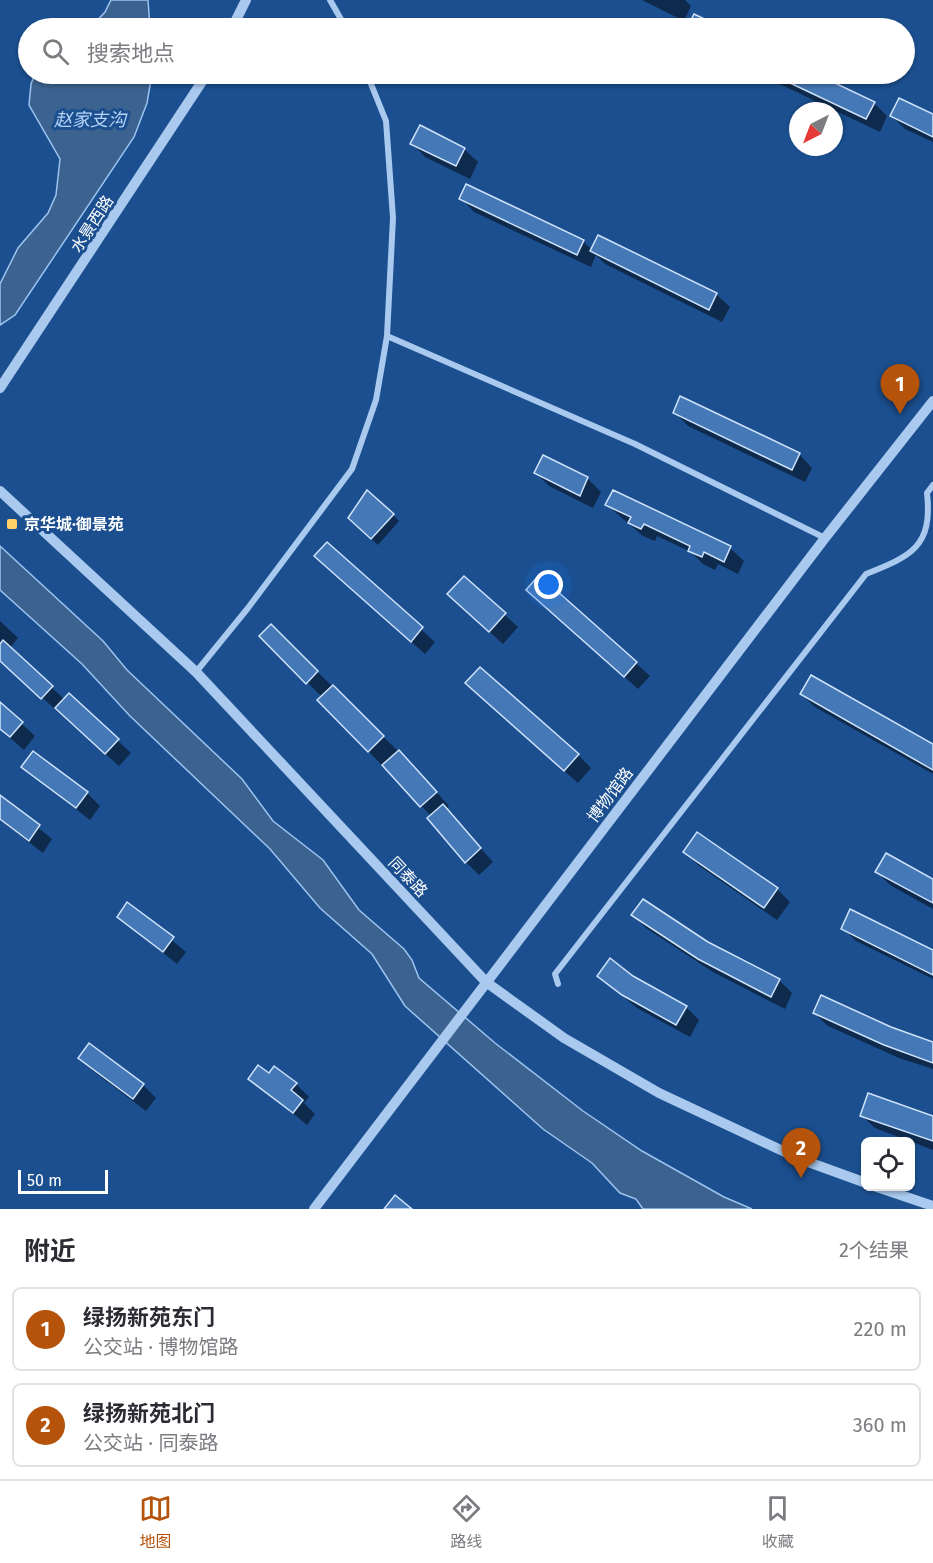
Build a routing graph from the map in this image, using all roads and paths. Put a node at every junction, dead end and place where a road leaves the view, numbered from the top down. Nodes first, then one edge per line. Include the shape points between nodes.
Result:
1 (246, 0) edge
2 (330, 0) edge
3 (237, 18) edge
4 (340, 18) edge
5 (200, 84) edge
6 (371, 84) edge
7 (387, 336) junction
8 (0, 388) edge
9 (933, 401) edge
10 (933, 485) edge
11 (0, 491) edge
12 (825, 538) junction
13 (196, 672) junction
14 (486, 982) junction
15 (558, 984) dead end
16 (861, 1182) edge
17 (889, 1191) edge
18 (933, 1206) edge
19 (314, 1209) edge

1 - 3 street
2 - 4 street
5 - 8 street, 水景西路
6 - 7 street via 386,121 393,218
7 - 12 street via 635,444
7 - 13 street via 376,400 352,468
9 - 12 street, 博物馆路
10 - 15 street via 927,493 926,532 917,547 902,559 866,574 555,974
11 - 13 street, 同泰路
12 - 14 street, 博物馆路
13 - 14 street, 同泰路
14 - 16 street, 同泰路 via 564,1038 659,1093
14 - 19 street, 博物馆路
17 - 18 street

